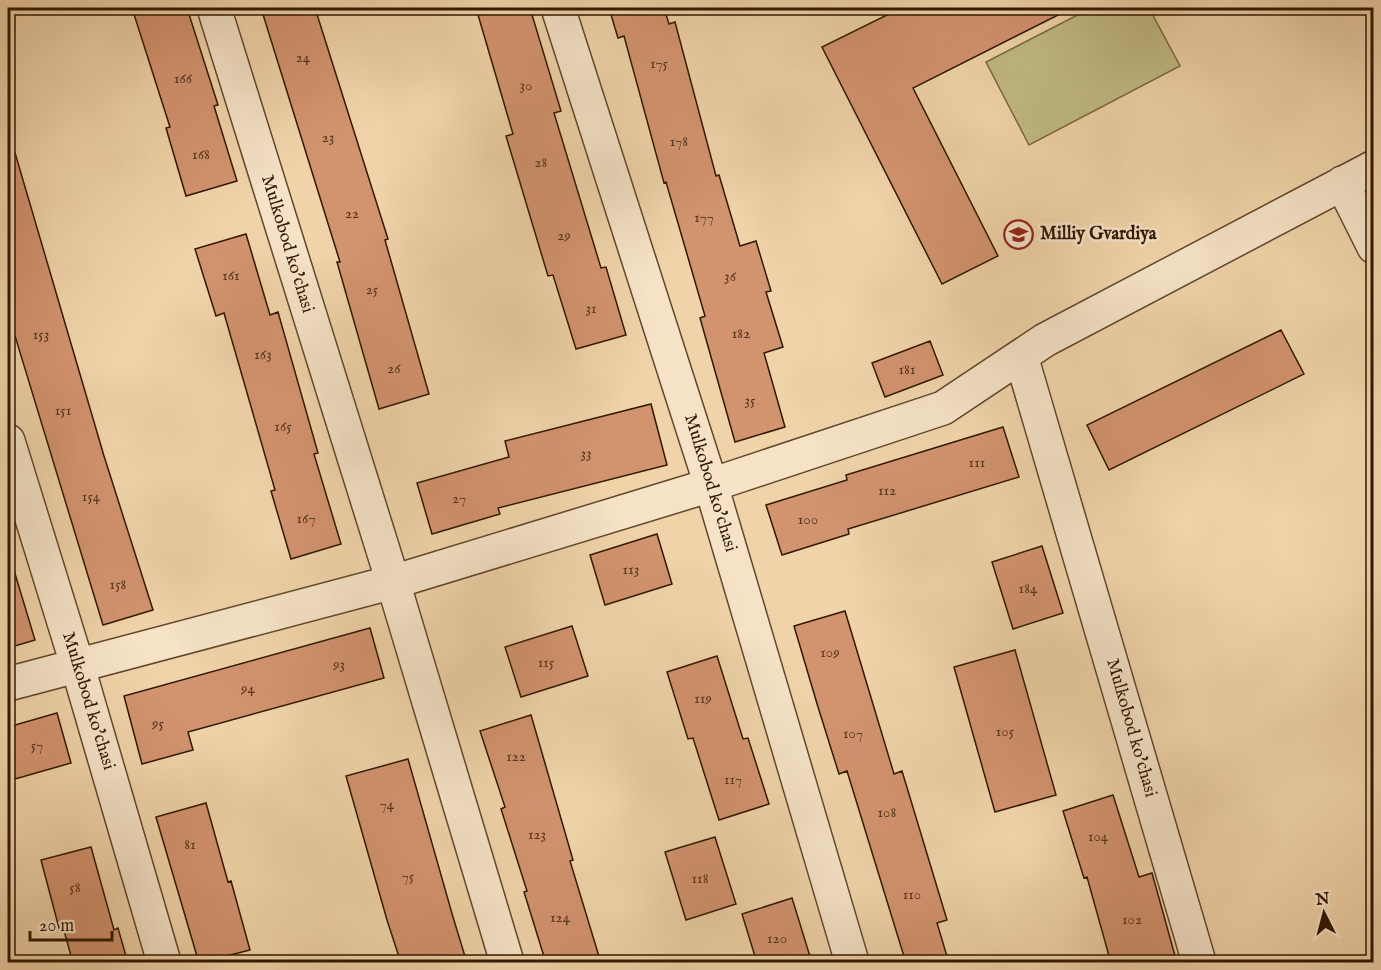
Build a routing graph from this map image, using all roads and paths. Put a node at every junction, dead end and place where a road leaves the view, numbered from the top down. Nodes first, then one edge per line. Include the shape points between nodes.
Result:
1 (214, 8) edge
2 (558, 8) edge
3 (1374, 167) edge
4 (1342, 183) junction
5 (1374, 247) edge
6 (1021, 356) junction
7 (8, 441) edge
8 (711, 485) junction
9 (393, 582) junction
10 (78, 664) junction
11 (8, 684) edge
12 (164, 963) edge
13 (507, 963) edge
14 (852, 963) edge
15 (1199, 963) edge

1 - 9 street, Mulkobod ko'chasi
2 - 8 street, Mulkobod ko'chasi
3 - 4 street
4 - 5 street
4 - 6 street
6 - 8 street via 943,408
6 - 15 street, Mulkobod ko'chasi
7 - 10 street, Mulkobod ko'chasi
8 - 9 street
8 - 14 street, Mulkobod ko'chasi
9 - 10 street
9 - 13 street, Mulkobod ko'chasi
10 - 11 street
10 - 12 street, Mulkobod ko'chasi

